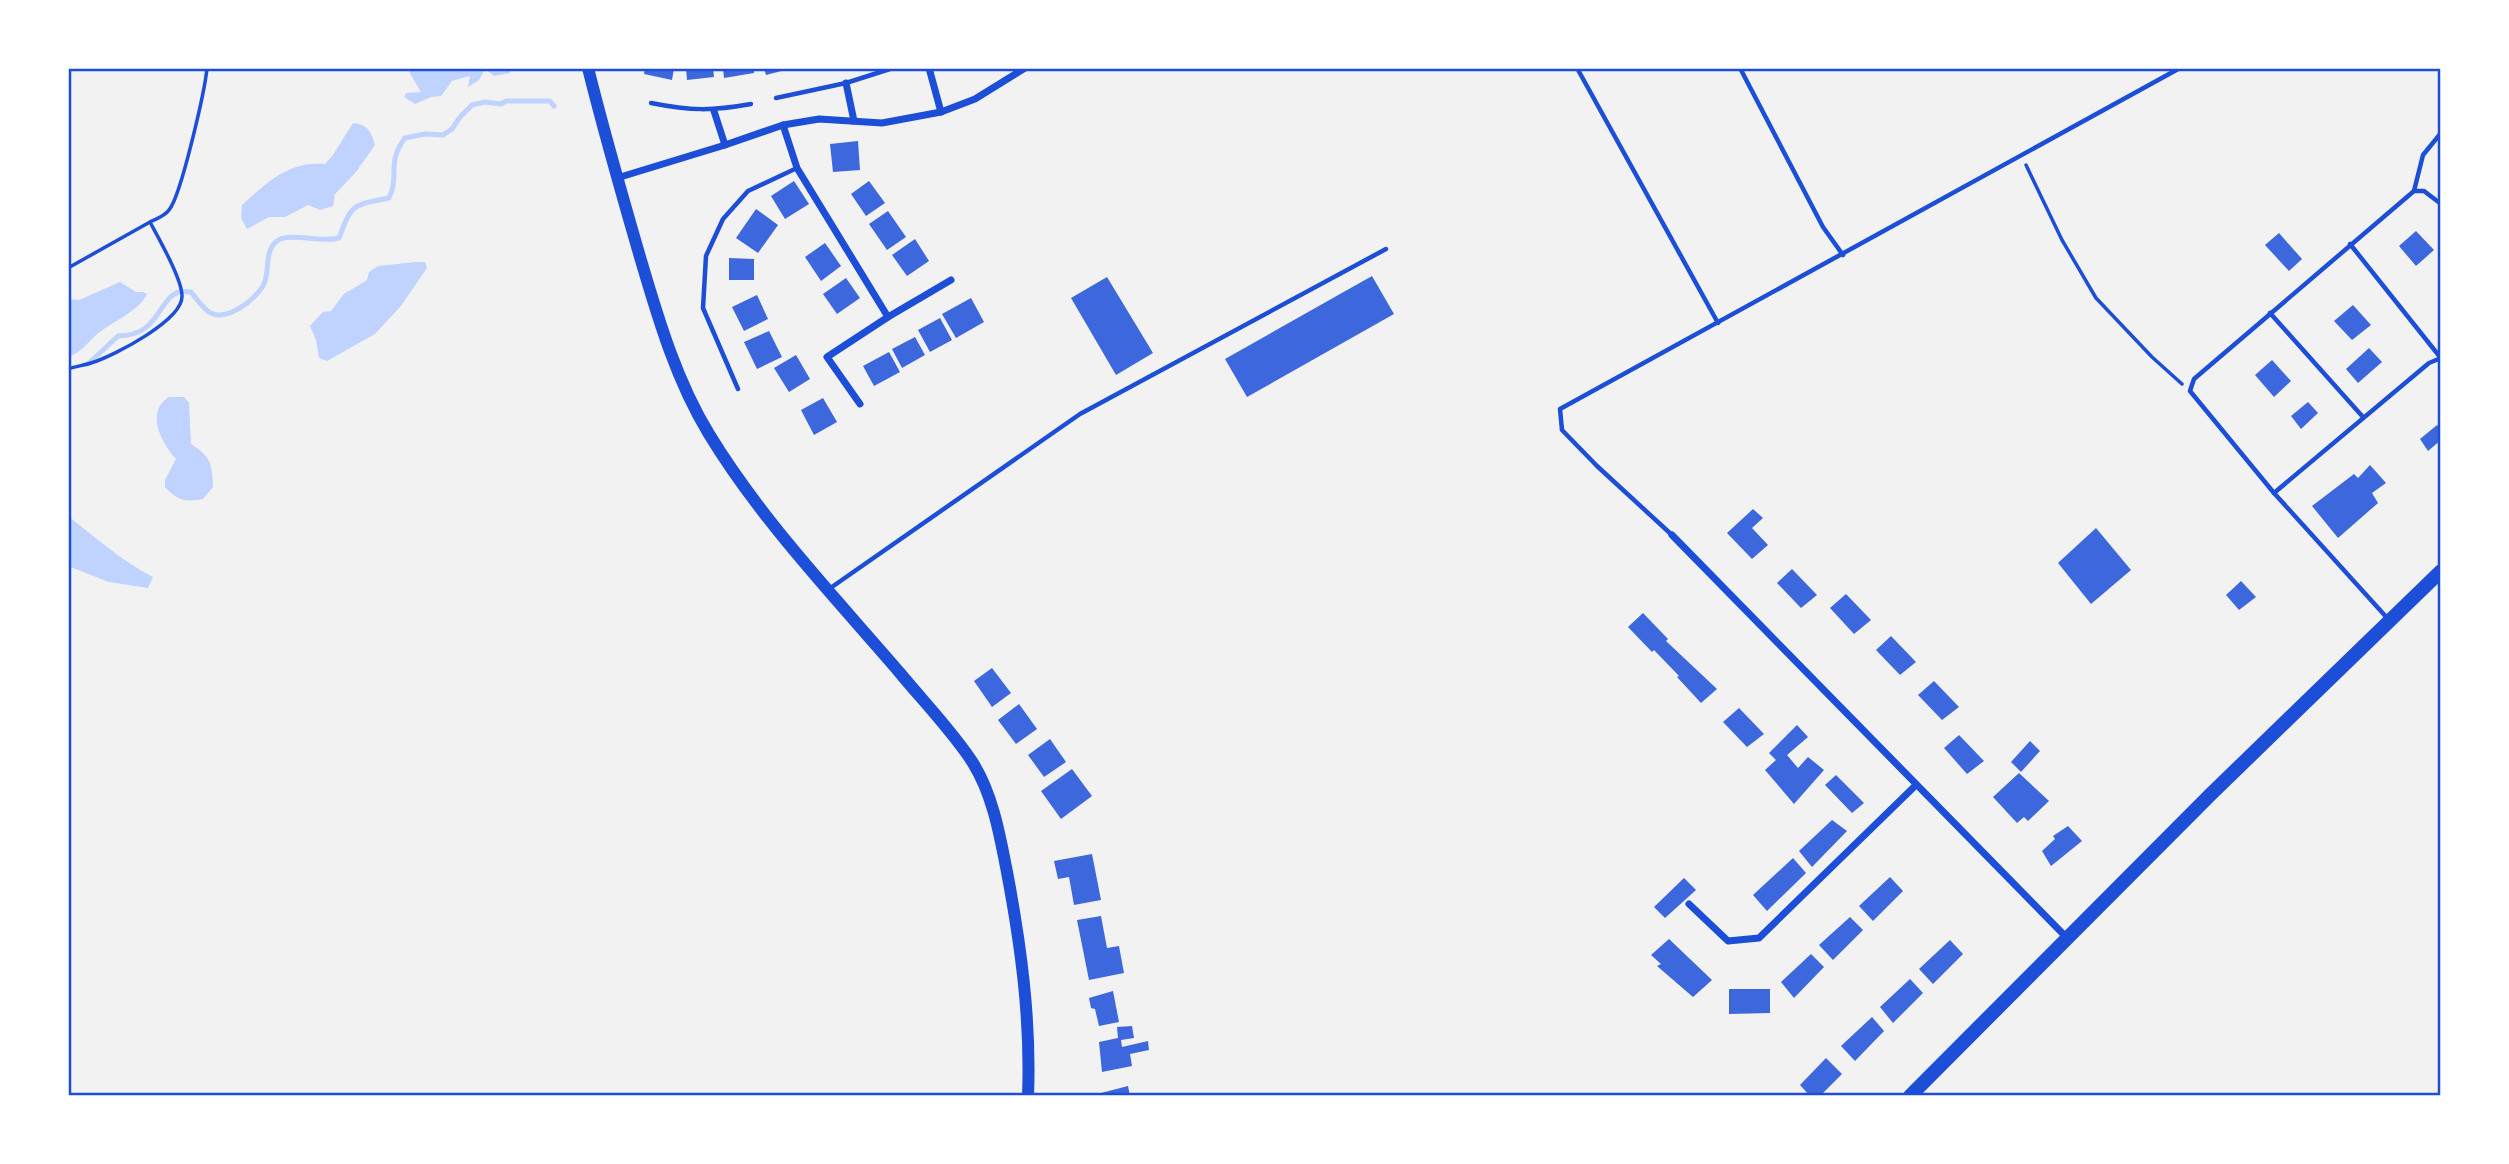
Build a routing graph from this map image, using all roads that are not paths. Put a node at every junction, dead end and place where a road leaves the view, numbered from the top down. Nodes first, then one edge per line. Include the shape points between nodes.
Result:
1 (588, 68) edge
2 (893, 68) edge
3 (929, 68) edge
4 (1025, 68) edge
5 (1577, 68) edge
6 (1740, 68) edge
7 (2180, 68) edge
8 (846, 83) junction
9 (776, 98) dead end
10 (651, 103) dead end
11 (751, 104) dead end
12 (714, 111) junction
13 (941, 112) junction
14 (853, 121) junction
15 (783, 125) junction
16 (2441, 133) edge
17 (724, 145) junction
18 (797, 168) junction
19 (617, 178) junction
20 (2414, 191) junction
21 (2441, 204) edge
22 (2350, 244) junction
23 (1386, 248) dead end
24 (1843, 255) junction
25 (951, 280) dead end
26 (2270, 313) junction
27 (888, 317) junction
28 (1718, 323) junction
29 (2440, 357) edge
30 (738, 389) dead end
31 (860, 404) dead end
32 (2363, 417) junction
33 (2274, 493) junction
34 (1672, 535) joint
35 (2441, 571) edge
36 (828, 589) junction
37 (2389, 621) junction
38 (1916, 785) junction
39 (1689, 904) dead end
40 (2068, 939) junction
41 (1028, 1096) edge
42 (1910, 1096) edge

1 - 19 street
2 - 8 lane
3 - 13 street
4 - 13 street via 975,99
5 - 28 lane
6 - 24 lane
7 - 24 lane
8 - 9 lane
8 - 14 street
10 - 12 lane
11 - 12 lane
12 - 17 street
13 - 14 street via 882,122
14 - 15 street via 819,119
15 - 17 street
15 - 18 street
16 - 20 lane via 2423,155
17 - 19 street
18 - 27 street
18 - 30 lane via 748,191 723,219 706,256 703,308
19 - 36 street via 659,322 709,434 772,524
20 - 21 lane via 2424,191
20 - 22 lane
22 - 26 lane
22 - 29 lane
23 - 36 lane via 1080,414
24 - 28 lane
25 - 27 street
26 - 32 lane
26 - 33 lane via 2193,379 2190,391
27 - 31 street via 827,357
28 - 34 lane via 1560,409 1562,429
29 - 32 lane
32 - 33 lane
33 - 37 lane
34 - 38 street
35 - 37 main road
36 - 41 street via 973,763 983,785 998,827 1013,907 1027,1008
37 - 40 main road
38 - 39 street via 1759,938 1728,941
38 - 40 street
40 - 42 main road

